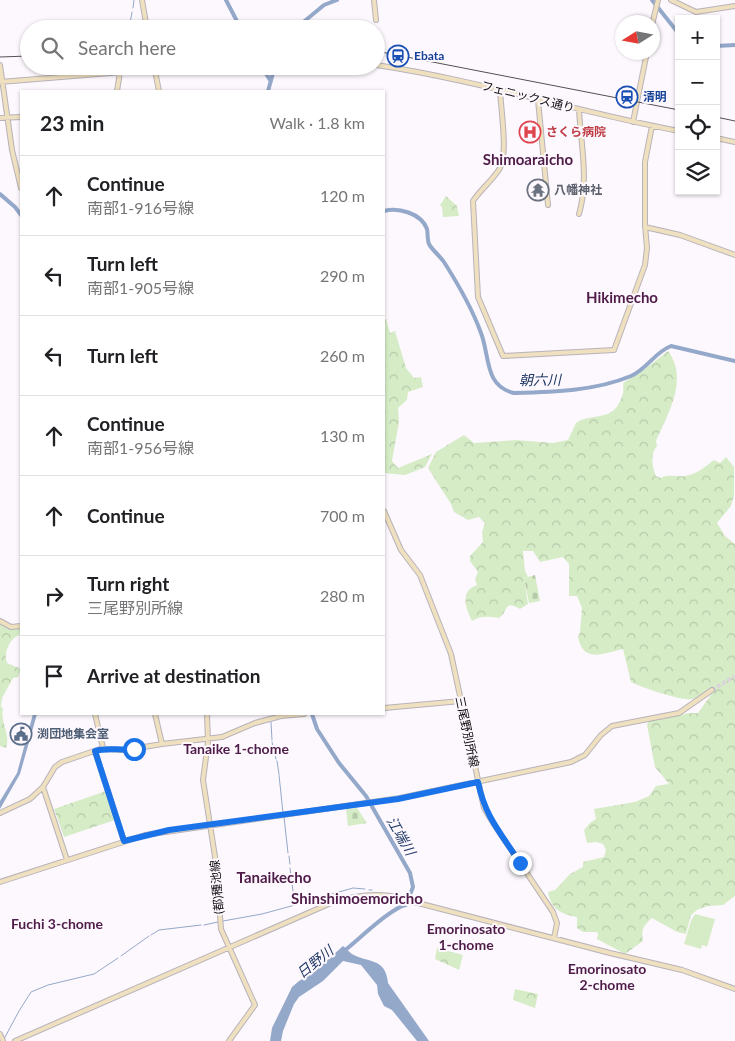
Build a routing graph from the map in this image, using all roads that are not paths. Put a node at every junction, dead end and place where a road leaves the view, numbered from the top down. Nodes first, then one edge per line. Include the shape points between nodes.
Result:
1 (142, 0) edge
2 (374, 0) edge
3 (671, 0) edge
4 (657, 1) edge
5 (735, 6) edge
6 (654, 15) edge
7 (145, 20) edge
8 (376, 20) dead end
9 (645, 60) edge
10 (0, 65) edge
11 (385, 66) edge
12 (84, 75) edge
13 (120, 75) edge
14 (156, 75) edge
15 (1, 82) edge
16 (117, 90) edge
17 (159, 90) edge
18 (500, 91) junction
19 (538, 100) junction
20 (579, 110) junction
21 (20, 117) edge
22 (0, 118) edge
23 (7, 118) junction
24 (633, 122) junction
25 (652, 126) junction
26 (675, 130) edge
27 (720, 139) edge
28 (735, 142) edge
29 (20, 184) edge
30 (548, 205) dead end
31 (579, 214) dead end
32 (645, 227) junction
33 (735, 255) edge
34 (385, 513) edge
35 (0, 621) edge
36 (20, 626) edge
37 (712, 690) tunnel mouth
38 (461, 701) junction
39 (385, 708) edge
40 (95, 715) edge
41 (155, 715) edge
42 (207, 715) edge
43 (292, 715) edge
44 (208, 738) junction
45 (162, 744) junction
46 (103, 748) junction
47 (95, 751) junction
48 (478, 782) junction
49 (43, 787) junction
50 (0, 813) edge
51 (209, 825) junction
52 (124, 841) junction
53 (68, 860) junction
54 (0, 882) edge
55 (554, 938) junction
56 (229, 948) junction
57 (735, 990) edge
58 (0, 1034) edge
59 (3, 1041) edge
60 (14, 1041) edge
61 (229, 1041) edge

1 - 7 street
2 - 8 street
3 - 5 street via 696,12
4 - 6 street
9 - 24 street
10 - 15 street
11 - 18 street, フェニックス通り via 437,75
12 - 15 street
13 - 16 street
14 - 17 street
15 - 23 street
18 - 19 street, フェニックス通り
18 - 32 street via 502,161 473,202 478,297 503,356 614,350 645,265
19 - 20 street, フェニックス通り
19 - 30 street
20 - 24 street, フェニックス通り
20 - 31 street via 585,182
21 - 23 street
22 - 23 street
23 - 29 street
24 - 25 street, フェニックス通り
25 - 26 street, フェニックス通り
25 - 32 street via 645,162
27 - 28 street
32 - 33 street via 680,235
34 - 38 street, 三尾野別所線 via 398,545 422,580 451,654
35 - 36 street via 11,627
37 - 48 street via 679,712 609,728 577,760
38 - 39 street
38 - 48 street, 三尾野別所線
40 - 46 street
41 - 45 street
42 - 44 street, (都)種池線
43 - 44 street
44 - 45 street
44 - 51 street, (都)種池線 via 203,780
45 - 46 street via 126,750
46 - 47 street
47 - 49 street via 59,763
47 - 52 street
48 - 51 street via 376,802
48 - 55 street, 三尾野別所線 via 482,802 490,818 554,914 557,923
49 - 50 street via 28,801
49 - 53 street
51 - 52 street
51 - 56 street, (都)種池線 via 216,863 221,929
52 - 53 street
53 - 54 street
55 - 56 street via 394,897 367,894 341,900
55 - 57 street via 682,970
56 - 60 street
56 - 61 street, (都)種池線 via 255,1005
58 - 59 street

